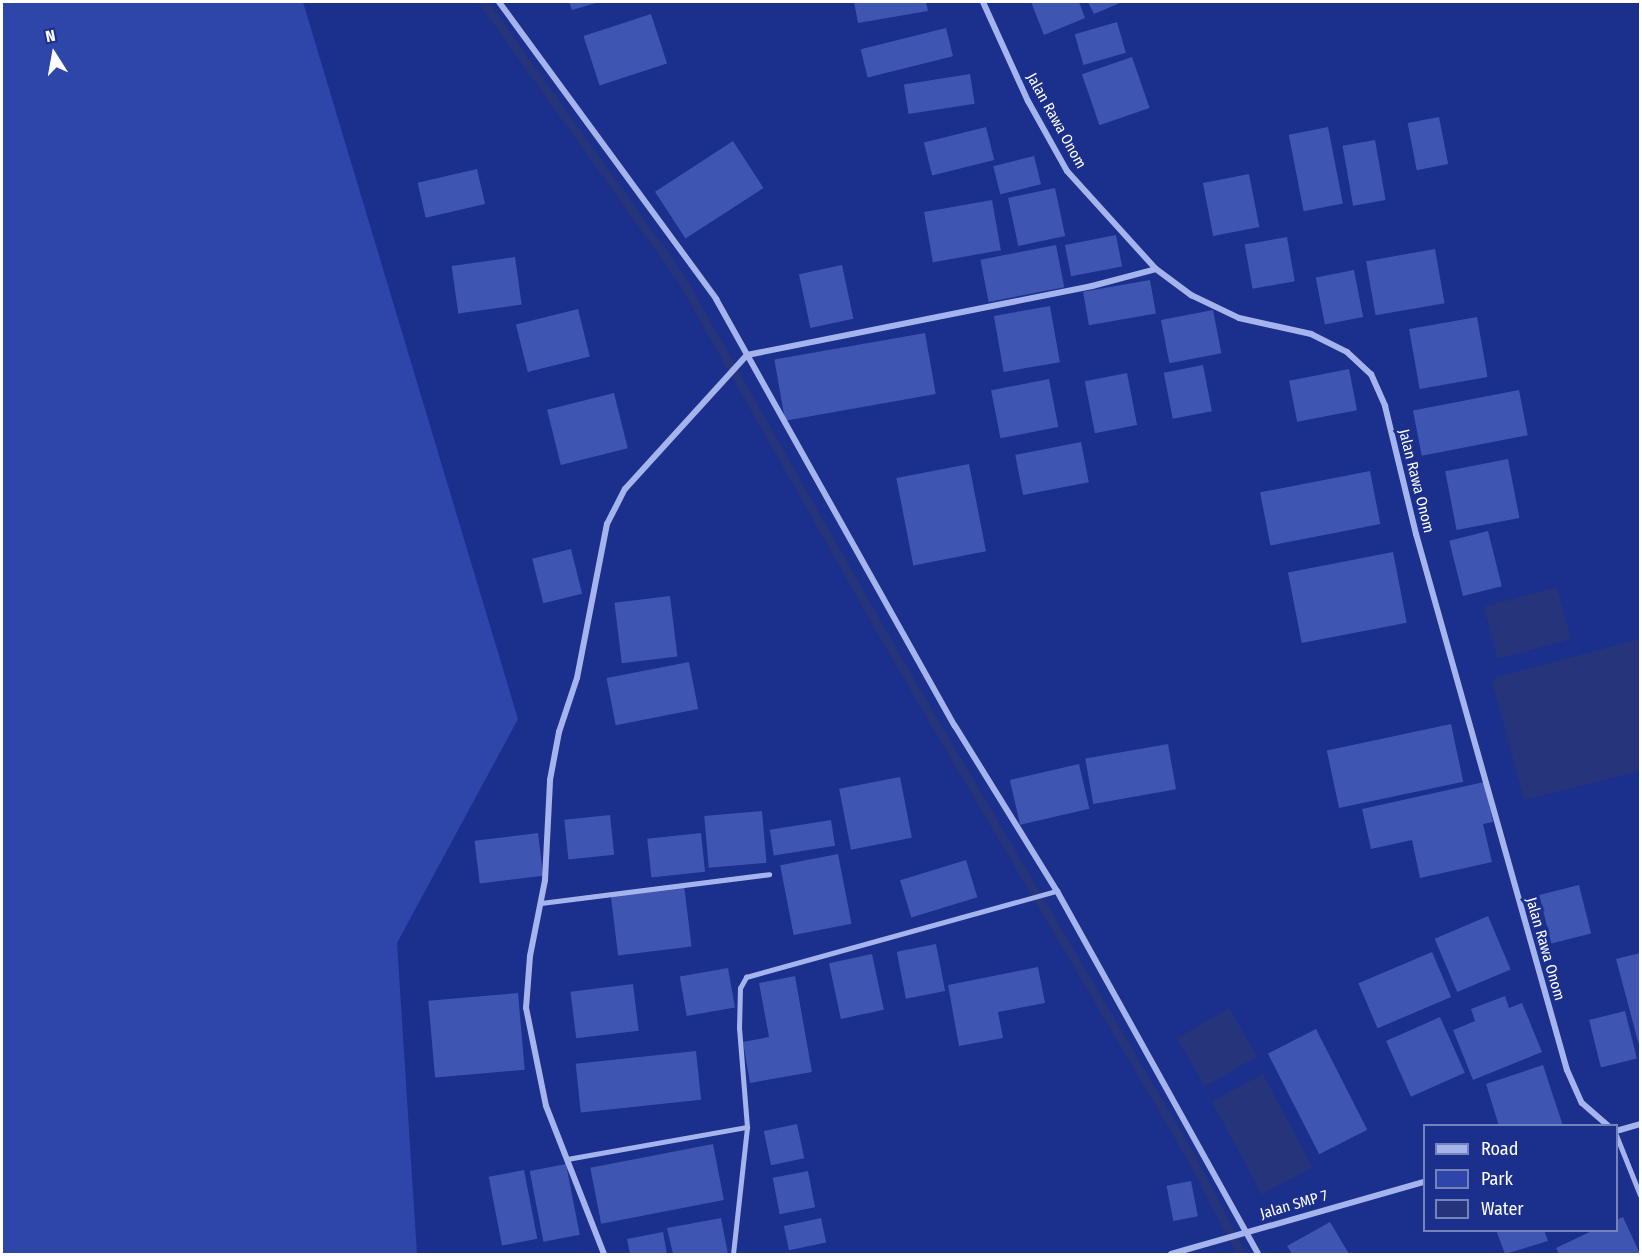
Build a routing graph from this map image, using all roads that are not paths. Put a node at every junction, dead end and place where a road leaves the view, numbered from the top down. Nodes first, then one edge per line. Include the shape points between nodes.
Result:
1 (499, 2) edge
2 (983, 2) edge
3 (1156, 268) junction
4 (747, 355) junction
5 (769, 874) dead end
6 (1057, 891) junction
7 (541, 903) junction
8 (1607, 1124) edge
9 (1641, 1124) edge
10 (747, 1127) junction
11 (1618, 1133) edge
12 (1618, 1136) edge
13 (567, 1159) junction
14 (1423, 1183) edge
15 (1641, 1195) edge
16 (1246, 1232) junction
17 (604, 1254) edge
18 (733, 1254) edge
19 (1171, 1254) edge
20 (1258, 1254) edge

1 - 4 street via 716,299
2 - 3 street, Jalan Rawa Onom via 1028,101 1067,171
3 - 4 street via 1092,286
3 - 8 street, Jalan Rawa Onom via 1191,295 1239,318 1311,334 1347,351 1371,374 1385,406 1416,534 1567,1070 1582,1103
4 - 6 street via 955,726
4 - 7 street via 625,489 607,524 577,678 559,732 550,780
5 - 7 street
6 - 10 street via 746,977 740,988 739,1028
6 - 16 street
7 - 13 street via 530,956 526,1008 546,1106
9 - 11 street
10 - 13 street
10 - 18 street
12 - 15 street
13 - 17 street
14 - 16 street, Jalan SMP 7
16 - 19 street, Jalan SMP 7
16 - 20 street

